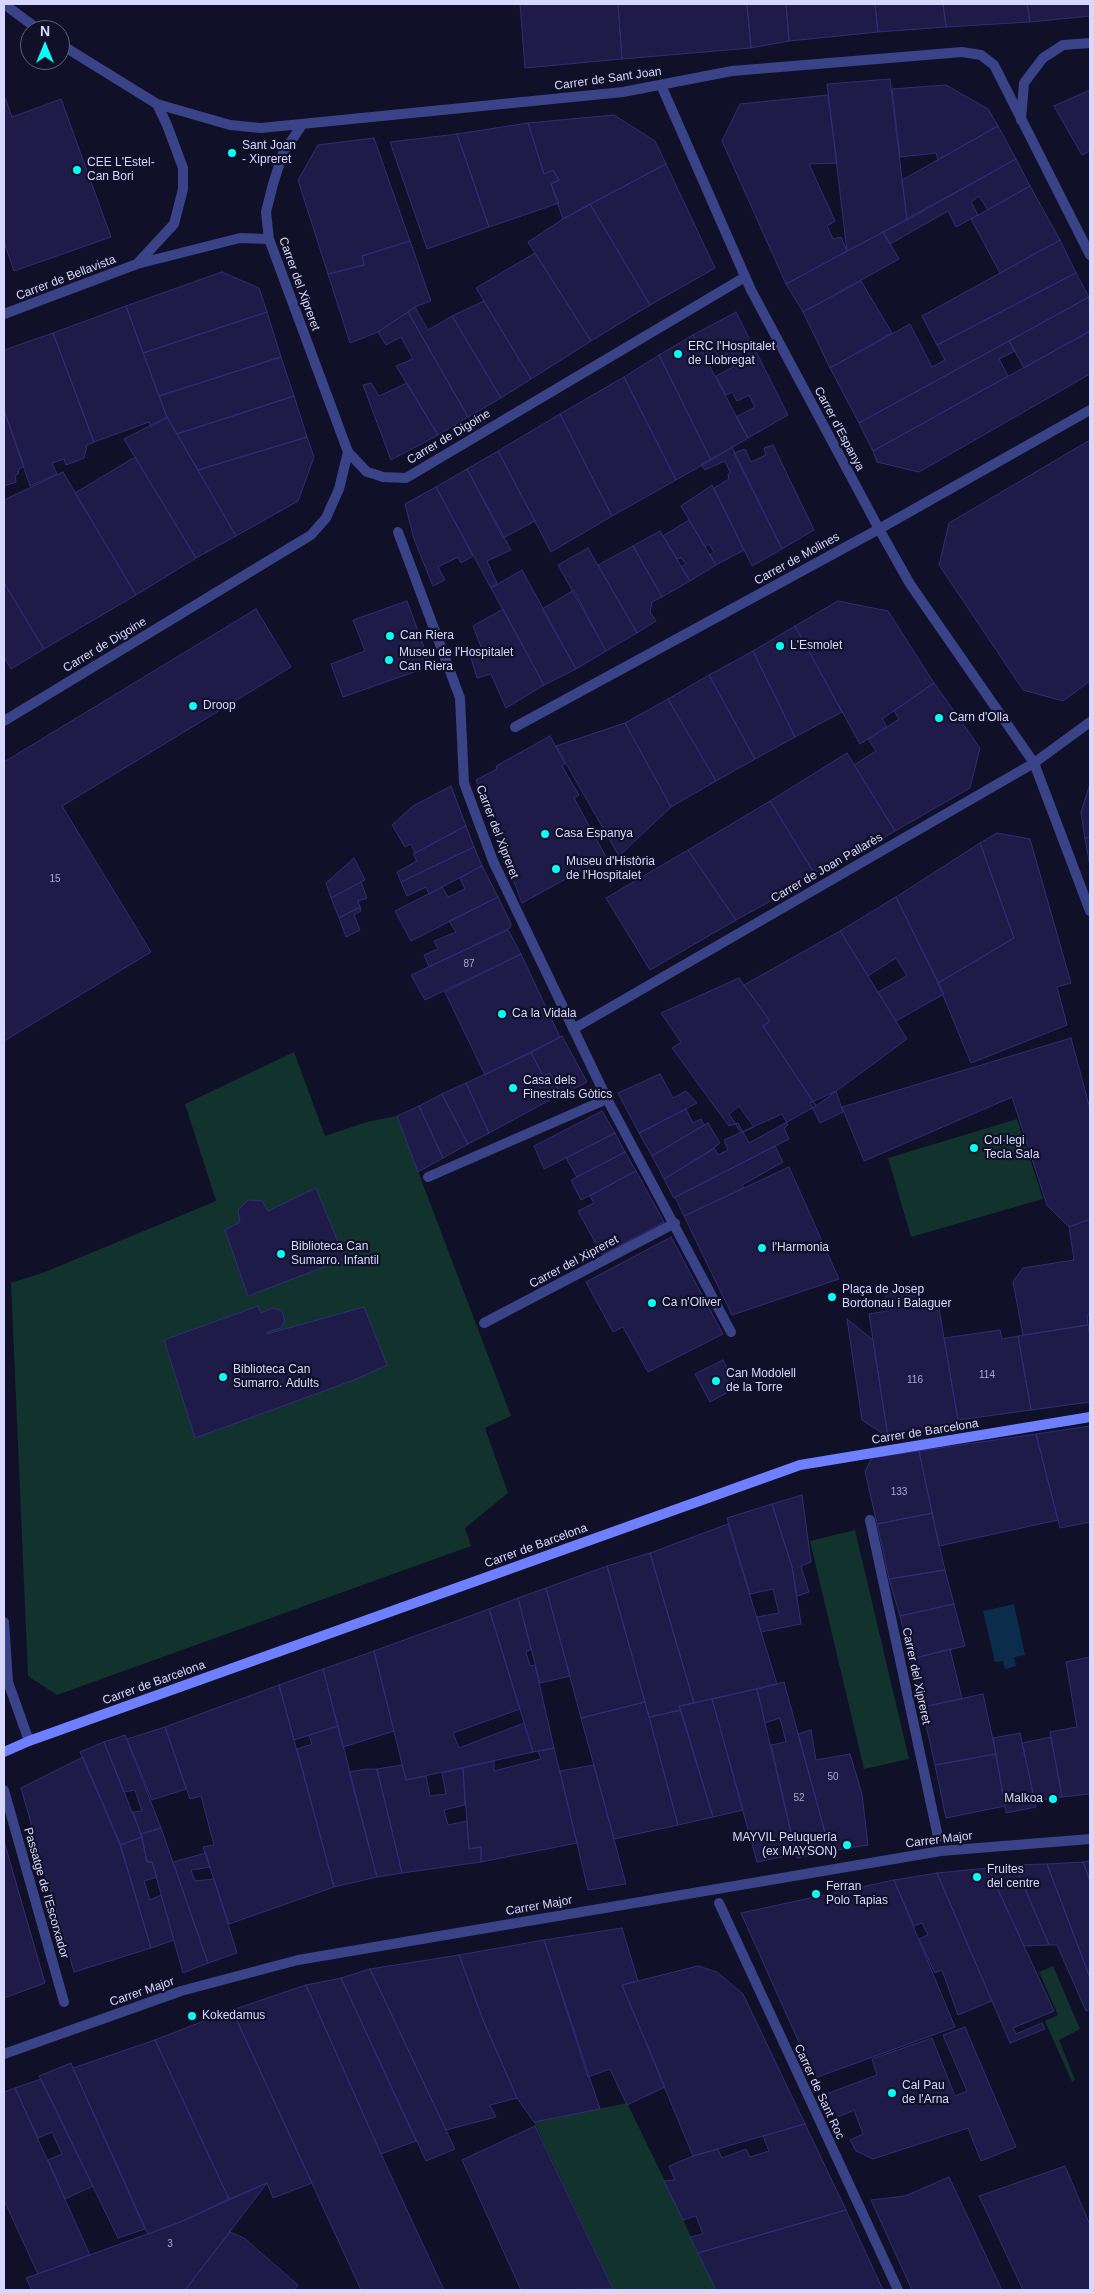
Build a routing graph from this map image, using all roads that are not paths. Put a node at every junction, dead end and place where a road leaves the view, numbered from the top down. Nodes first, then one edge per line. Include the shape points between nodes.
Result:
1 (4, 4) edge
2 (26, 20) edge
3 (1090, 43) edge
4 (70, 50) edge
5 (661, 85) junction
6 (156, 104) junction
7 (1021, 121) junction
8 (302, 124) junction
9 (269, 239) junction
10 (1090, 255) edge
11 (137, 264) junction
12 (745, 277) junction
13 (4, 314) edge
14 (1090, 410) edge
15 (348, 452) junction
16 (878, 529) junction
17 (398, 532) dead end
18 (4, 721) edge
19 (1090, 722) edge
20 (515, 726) dead end
21 (1034, 762) junction
22 (1090, 910) edge
23 (572, 1029) junction
24 (607, 1099) junction
25 (428, 1177) dead end
26 (675, 1223) junction
27 (484, 1323) dead end
28 (732, 1332) dead end
29 (1090, 1418) edge
30 (870, 1520) dead end
31 (4, 1622) edge
32 (29, 1741) junction
33 (4, 1752) edge
34 (4, 1790) edge
35 (938, 1837) dead end
36 (1090, 1839) edge
37 (719, 1903) dead end
38 (64, 2002) dead end
39 (4, 2054) edge
40 (898, 2290) edge

1 - 2 street
3 - 7 street via 1063,45 1043,58 1024,83
4 - 6 street, Carrer de Sant Joan
5 - 7 street, Carrer de Sant Joan via 732,72 962,52 981,55 994,65
5 - 8 street, Carrer de Sant Joan via 623,92
5 - 12 street, Carrer d'Espanya
6 - 8 street, Carrer de Sant Joan via 230,124 261,128
6 - 11 street, Carrer de Bellavista via 183,168 183,189 174,224
7 - 10 street, Carrer de Sant Joan
8 - 9 street, Carrer del Xipreret via 283,153 273,184 266,212
9 - 11 street, Carrer de Bellavista via 240,238
9 - 15 street, Carrer del Xipreret
11 - 13 street, Carrer de Bellavista
12 - 15 street, Carrer de Digoine via 406,478 383,477 367,472
12 - 16 street, Carrer d'Espanya
14 - 16 street, Carrer de Molines
15 - 18 street, Carrer de Digoine via 339,489 326,518 310,535
16 - 20 street, Carrer de Molines
16 - 21 street, Carrer d'Espanya via 910,584
17 - 23 street, Carrer del Xipreret via 460,698 464,783 493,862
19 - 21 street, Carrer de Joan Pallarès
21 - 22 street, Carrer d'Espanya
21 - 23 street, Carrer de Joan Pallarès
23 - 24 street, Carrer del Xipreret
24 - 25 street
24 - 26 street, Carrer del Xipreret
26 - 27 street, Carrer del Xipreret
26 - 28 street, Carrer del Xipreret
29 - 32 street, Carrer de Barcelona via 800,1465
30 - 35 street, Carrer del Xipreret
31 - 32 street via 8,1682
32 - 33 street, Carrer de Barcelona
34 - 38 street, Passatge de l'Escorxador
36 - 39 street, Carrer Major via 941,1850 298,1960 181,1991
37 - 40 street, Carrer de Sant Roc

